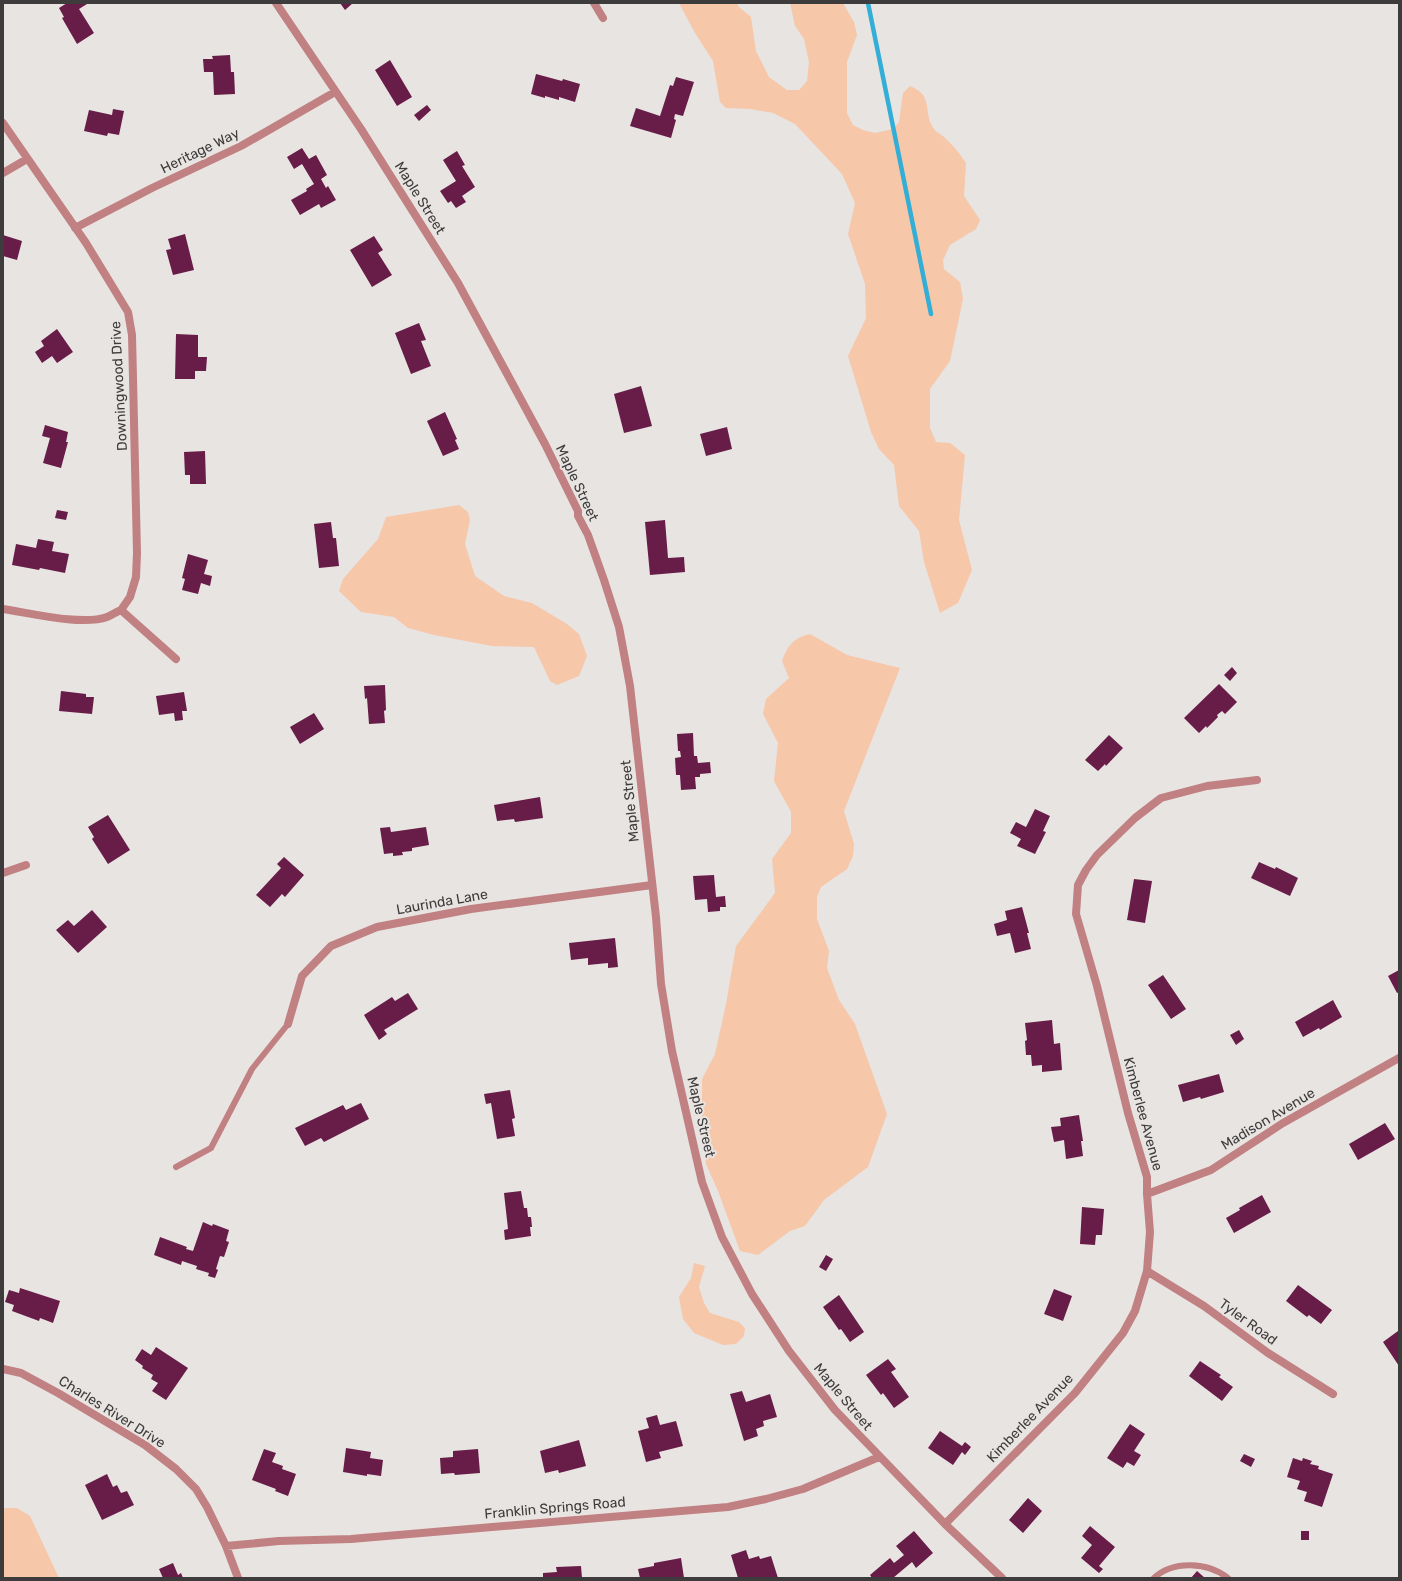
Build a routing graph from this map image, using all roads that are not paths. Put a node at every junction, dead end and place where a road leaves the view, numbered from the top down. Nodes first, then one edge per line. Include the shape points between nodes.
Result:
1 (276, 3) edge
2 (594, 3) edge
3 (603, 18) dead end
4 (335, 92) junction
5 (3, 123) edge
6 (27, 159) junction
7 (3, 173) edge
8 (75, 228) junction
9 (3, 609) edge
10 (121, 610) junction
11 (176, 659) dead end
12 (1257, 780) dead end
13 (26, 865) dead end
14 (3, 873) edge
15 (652, 885) junction
16 (288, 1024) joint
17 (1399, 1058) edge
18 (176, 1167) dead end
19 (1147, 1194) junction
20 (1147, 1271) junction
21 (3, 1369) edge
22 (1333, 1394) dead end
23 (879, 1457) junction
24 (946, 1524) junction
25 (226, 1546) junction
26 (238, 1578) edge
27 (1002, 1578) edge
28 (1154, 1578) edge
29 (1228, 1578) edge

1 - 4 street, Maple Street
2 - 3 street
4 - 8 street, Heritage Way via 241,146
4 - 15 street, Maple Street via 458,283 545,444 588,535 619,627 630,686
5 - 6 street, Downingwood Drive
6 - 7 street
6 - 8 street, Downingwood Drive
8 - 10 street, Downingwood Drive via 128,312 132,335 136,578 130,597
9 - 10 street via 71,620 91,620
10 - 11 street
12 - 19 street, Kimberlee Avenue via 1207,786 1161,798 1097,855 1078,885 1076,914 1147,1177
13 - 14 street
15 - 16 street, Laurinda Lane via 471,909 377,927 331,946 302,976
15 - 23 street, Maple Street via 661,984 672,1051 702,1182 722,1236 752,1294 789,1350 835,1410
16 - 18 lane via 252,1069 211,1148
17 - 19 street, Madison Avenue via 1283,1123 1211,1170
19 - 20 street, Kimberlee Avenue via 1150,1232
20 - 22 street, Tyler Road via 1204,1306 1268,1353
20 - 24 street, Kimberlee Avenue via 1136,1311 1123,1333 1075,1393
21 - 25 street, Charles River Drive via 21,1373 58,1393 145,1445 176,1469 196,1489 208,1507
23 - 24 street, Maple Street
23 - 25 street, Franklin Springs Road via 803,1489 728,1507 359,1538
24 - 27 street, Maple Street
25 - 26 street, Charles River Drive
28 - 29 lane via 1161,1572 1184,1565 1204,1567

